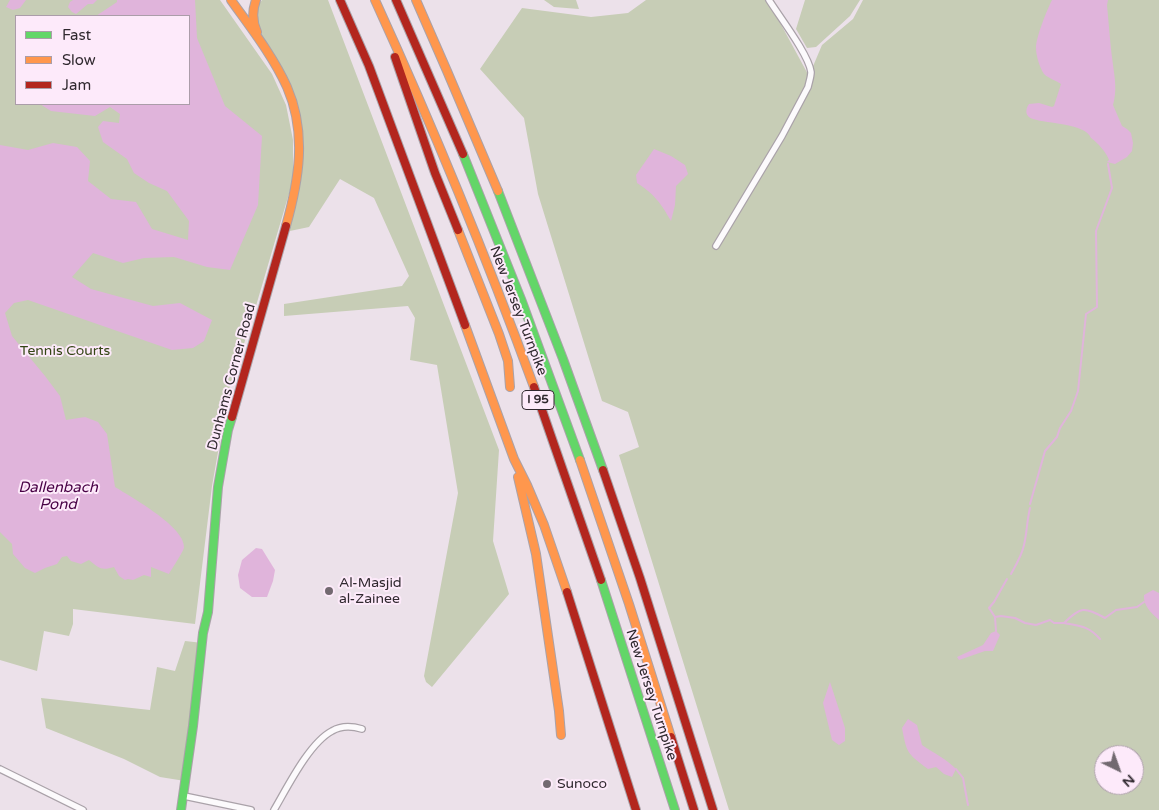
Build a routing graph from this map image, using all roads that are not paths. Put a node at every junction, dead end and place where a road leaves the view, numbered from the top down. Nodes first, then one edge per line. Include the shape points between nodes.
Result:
1 (242, 0) edge
2 (256, 0) edge
3 (340, 0) edge
4 (375, 0) edge
5 (396, 0) edge
6 (416, 0) edge
7 (769, 0) edge
8 (232, 2) edge
9 (260, 41) junction
10 (716, 246) dead end
11 (510, 387) dead end
12 (514, 459) junction
13 (362, 729) dead end
14 (561, 735) dead end
15 (0, 769) edge
16 (184, 796) junction
17 (70, 807) edge
18 (84, 810) edge
19 (181, 810) edge
20 (251, 810) edge
21 (274, 810) edge
22 (636, 810) edge
23 (674, 810) edge
24 (694, 810) edge
25 (712, 810) edge

1 - 8 main road
2 - 9 main road via 252,12
3 - 12 main road via 369,66
4 - 11 main road via 432,164 499,334 508,361
4 - 23 main road, New Jersey Turnpike / I 95 via 438,142 522,356 605,590
5 - 24 main road, New Jersey Turnpike / I 95 via 496,232 550,376 623,583
6 - 25 main road, New Jersey Turnpike / I 95 via 520,244 576,396 640,577
7 - 10 street via 805,55 810,78 782,136
8 - 9 main road, Dunhams Corner Road
9 - 16 main road, Dunhams Corner Road via 293,103 300,138 298,180 228,430 218,492 208,612
12 - 14 main road via 536,554
12 - 22 main road via 544,525
13 - 21 street via 342,727 321,739 309,752
15 - 17 street
16 - 19 main road, Dunhams Corner Road
16 - 20 street
17 - 18 street

